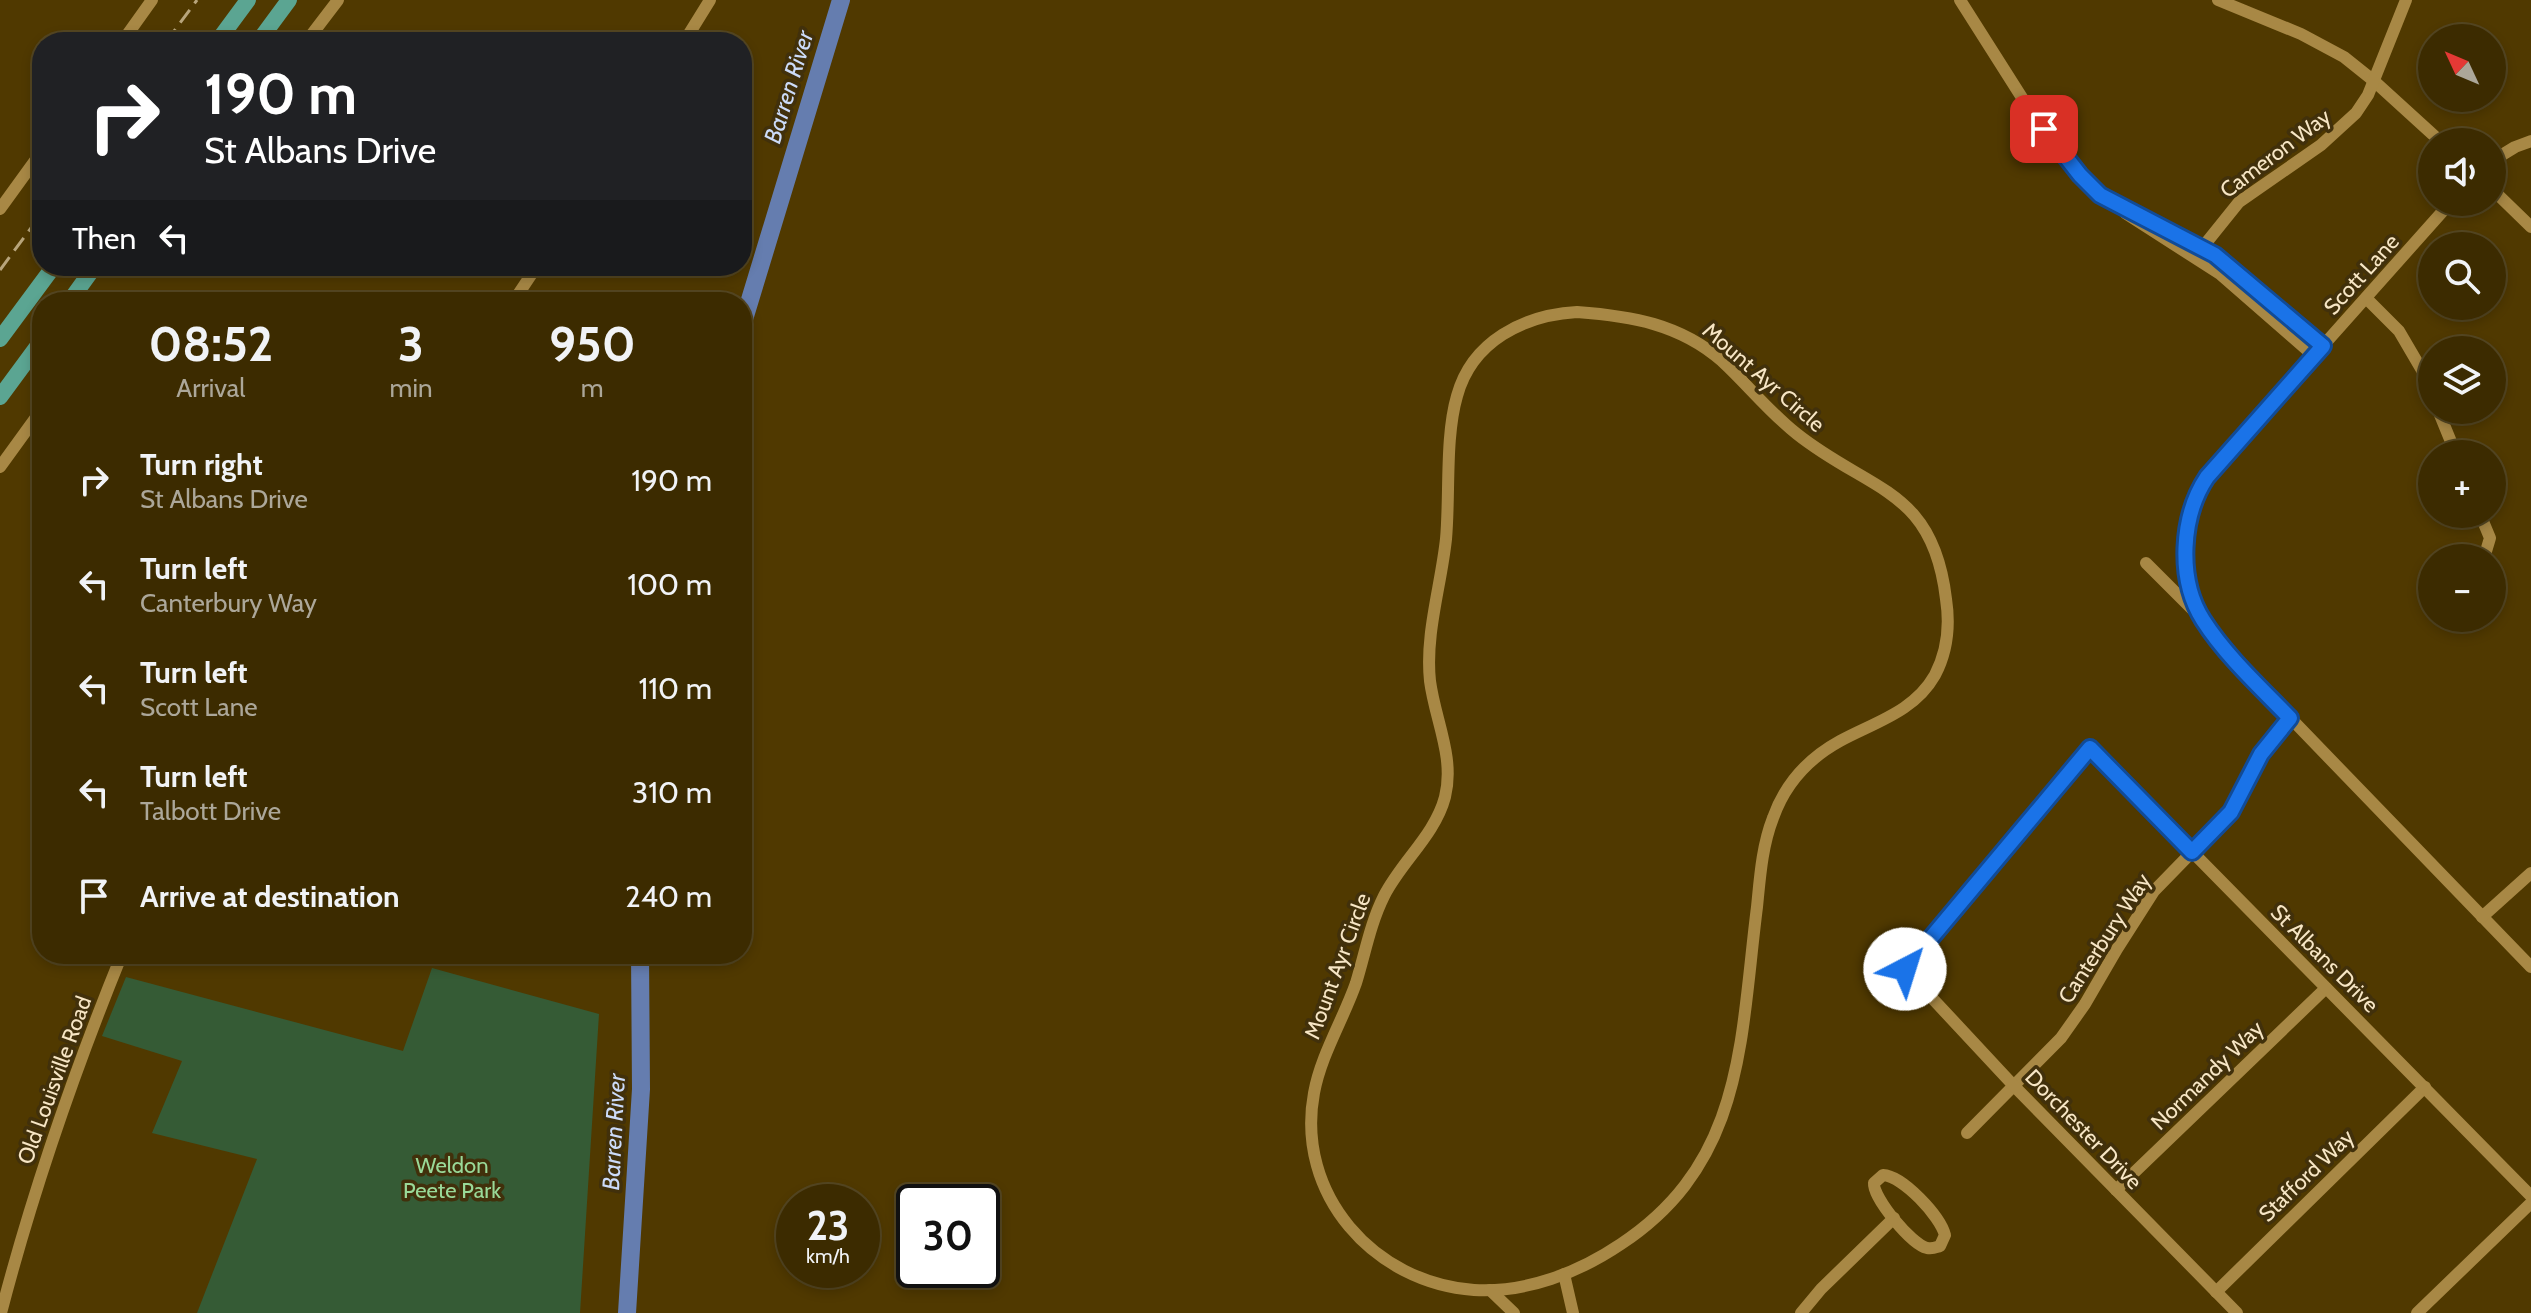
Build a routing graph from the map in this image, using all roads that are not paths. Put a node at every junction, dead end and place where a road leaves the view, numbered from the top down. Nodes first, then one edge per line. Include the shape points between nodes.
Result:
1 (152, 0) edge
2 (248, 0) edge
3 (289, 0) edge
4 (338, 0) edge
5 (710, 0) edge
6 (1960, 0) edge
7 (2218, 0) edge
8 (2406, 0) edge
9 (129, 32) edge
10 (224, 32) edge
11 (265, 32) edge
12 (314, 32) edge
13 (690, 32) edge
14 (2374, 81) junction
15 (2426, 128) edge
16 (2531, 141) edge
17 (2506, 152) edge
18 (32, 165) edge
19 (2506, 203) edge
20 (2113, 204) junction
21 (0, 209) edge
22 (2439, 216) edge
23 (2531, 227) edge
24 (2202, 248) junction
25 (32, 296) edge
26 (2366, 298) junction
27 (0, 339) edge
28 (2319, 351) junction
29 (32, 354) edge
30 (2418, 363) edge
31 (0, 397) edge
32 (32, 423) edge
33 (0, 467) edge
34 (2146, 563) dead end
35 (2201, 618) junction
36 (2290, 718) junction
37 (2192, 852) junction
38 (2531, 873) edge
39 (2482, 917) junction
40 (118, 964) edge
41 (2531, 967) edge
42 (1905, 969) joint
43 (2326, 988) junction
44 (2014, 1086) junction
45 (2425, 1087) junction
46 (1967, 1133) dead end
47 (2116, 1190) junction
48 (2531, 1196) edge
49 (2531, 1203) edge
50 (1894, 1218) junction
51 (1564, 1274) junction
52 (1490, 1290) junction
53 (2216, 1292) junction
54 (1, 1313) edge
55 (1514, 1313) edge
56 (1573, 1313) edge
57 (1801, 1313) edge
58 (2237, 1313) edge
59 (2417, 1313) edge

1 - 9 street
2 - 10 main road
3 - 11 main road
4 - 12 street
5 - 13 street
6 - 20 street via 2044,129 2090,186
7 - 14 street via 2334,50
8 - 14 street, Cameron Way
14 - 15 street
14 - 24 street, Cameron Way via 2363,104 2340,130 2239,202
16 - 17 street
18 - 21 street
19 - 23 street
20 - 24 street
20 - 28 street via 2197,257
22 - 26 street, Scott Lane
24 - 28 street via 2233,269
25 - 27 main road
26 - 28 street, Scott Lane
26 - 30 street via 2399,331
28 - 35 street, Scott Lane via 2215,468 2195,500 2187,562
29 - 31 main road
32 - 33 street
34 - 35 street, Scott Lane
35 - 36 street, Scott Lane
36 - 37 street, Canterbury Way via 2261,754 2231,812
36 - 39 street, Scott Lane
37 - 42 street, St Albans Drive via 2090,748
37 - 43 street, St Albans Drive
37 - 44 street, Canterbury Way via 2154,891 2061,1038
38 - 39 street
39 - 41 street, Scott Lane
40 - 54 street, Old Louisville Road via 43,1166
42 - 44 street, Dorchester Drive
43 - 45 street, St Albans Drive
43 - 47 street, Normandy Way
44 - 46 street, Canterbury Way
44 - 47 street, Dorchester Drive
45 - 48 street, St Albans Drive
45 - 53 street, Stafford Way
47 - 53 street, Dorchester Drive
49 - 59 street
50 - 50 street via 1874,1192 1874,1183 1883,1175 1901,1181 1926,1207 1942,1226 1944,1241 1923,1247
50 - 57 street
51 - 52 street, Mount Ayr Circle
51 - 52 street, Mount Ayr Circle via 1642,1229 1678,1194 1703,1158 1723,1118 1739,1060 1764,852 1774,814 1792,781 1817,756 1897,713 1924,690 1941,660 1948,625 1936,550 1925,527 1903,503 1794,432 1702,345 1642,320 1577,312 1539,317 1506,331 1470,367 1457,396 1429,665 1447,757 1445,796 1379,906 1353,991 1318,1074 1312,1107 1321,1177 1333,1205 1361,1242 1416,1278 1446,1287
51 - 56 street
52 - 55 street
53 - 58 street, Dorchester Drive

